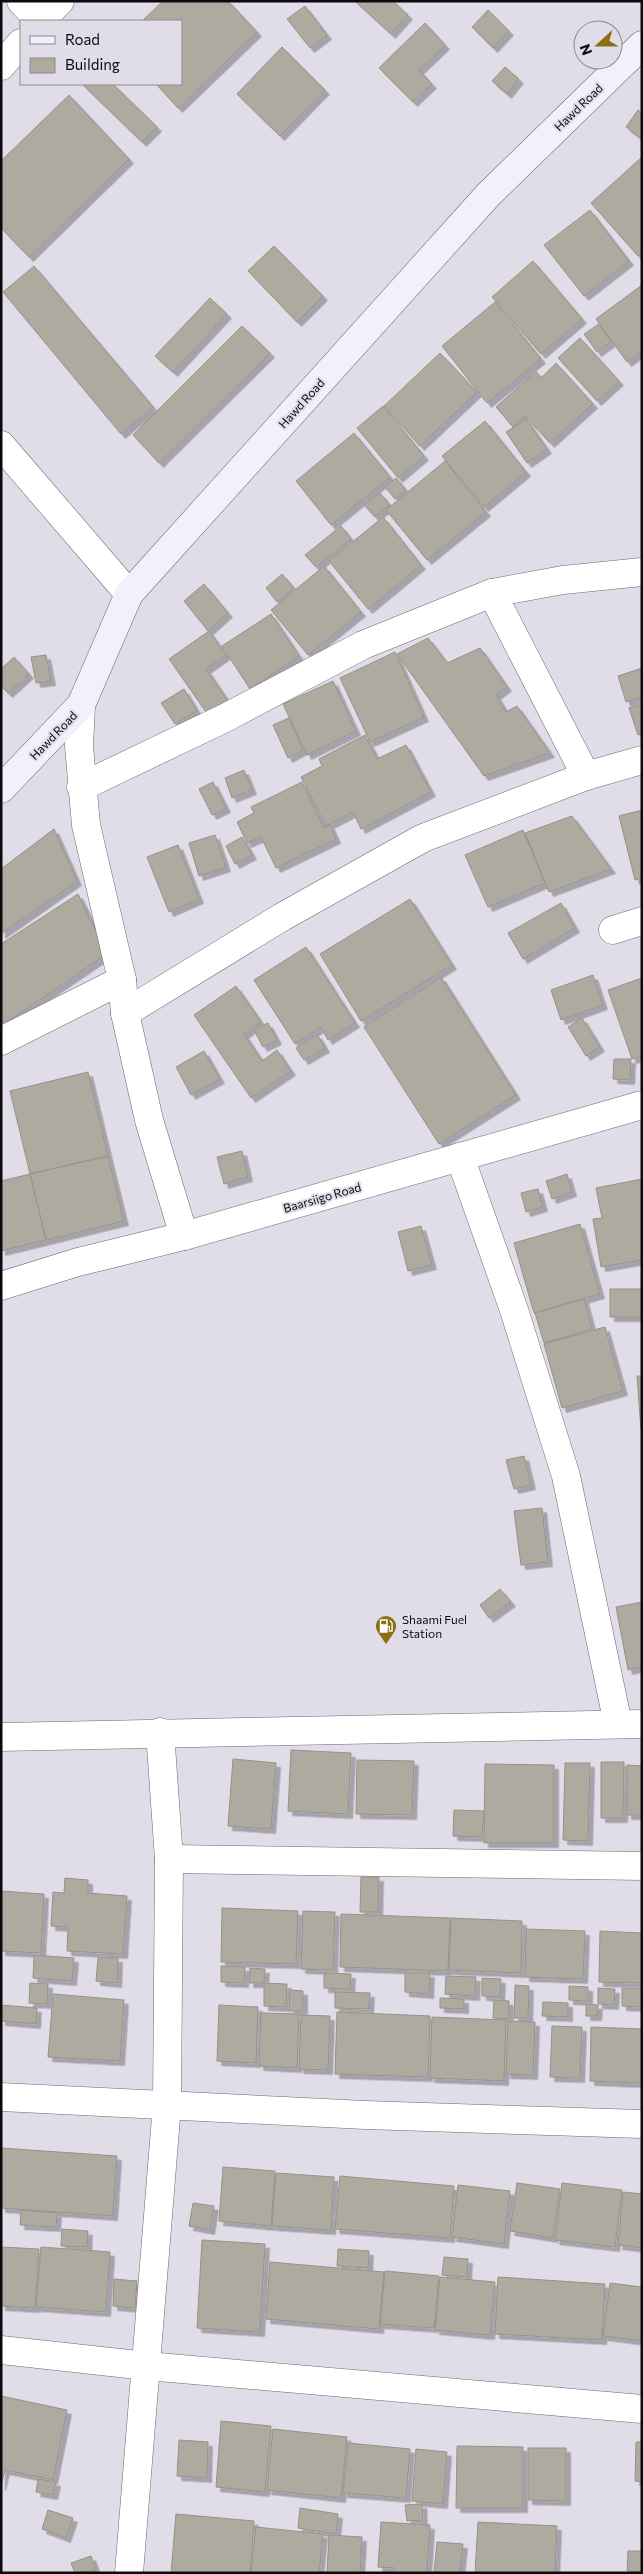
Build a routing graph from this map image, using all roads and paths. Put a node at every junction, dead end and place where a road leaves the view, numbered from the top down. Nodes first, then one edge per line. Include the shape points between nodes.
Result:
1 (21, 1) edge
2 (60, 1) edge
3 (39, 20) edge
4 (41, 20) edge
5 (20, 44) edge
6 (642, 45) edge
7 (1, 66) edge
8 (1, 445) edge
9 (642, 572) edge
10 (492, 592) junction
11 (129, 594) junction
12 (81, 705) junction
13 (642, 760) edge
14 (586, 776) junction
15 (81, 787) junction
16 (1, 789) edge
17 (642, 921) edge
18 (613, 930) dead end
19 (122, 980) junction
20 (125, 1013) junction
21 (1, 1041) edge
22 (642, 1105) edge
23 (460, 1157) junction
24 (184, 1236) junction
25 (1, 1286) edge
26 (630, 1724) edge
27 (160, 1732) junction
28 (1, 1737) edge
29 (169, 1859) junction
30 (642, 1866) edge
31 (1, 2097) edge
32 (167, 2105) junction
33 (642, 2124) edge
34 (1, 2350) edge
35 (147, 2366) junction
36 (642, 2409) edge
37 (129, 2573) edge

1 - 3 street
2 - 4 street
5 - 7 street
6 - 11 main road, Hawd Road via 488,195
8 - 11 street
9 - 10 street via 563,580
10 - 14 street
10 - 15 street via 363,645 225,718
11 - 12 main road, Hawd Road
12 - 15 street
12 - 16 main road, Hawd Road
13 - 14 street
14 - 20 street via 423,838 282,917
15 - 19 street via 86,825
17 - 18 street
19 - 20 street
19 - 21 street
20 - 24 street via 149,1120
22 - 23 street, Baarsiigo Road
23 - 24 street, Baarsiigo Road
23 - 26 street via 514,1310 566,1476
24 - 25 street, Baarsiigo Road via 78,1262
26 - 27 street
27 - 28 street
27 - 29 street
29 - 30 street
29 - 32 street
31 - 32 street
32 - 33 street
32 - 35 street
34 - 35 street
35 - 36 street
35 - 37 street

